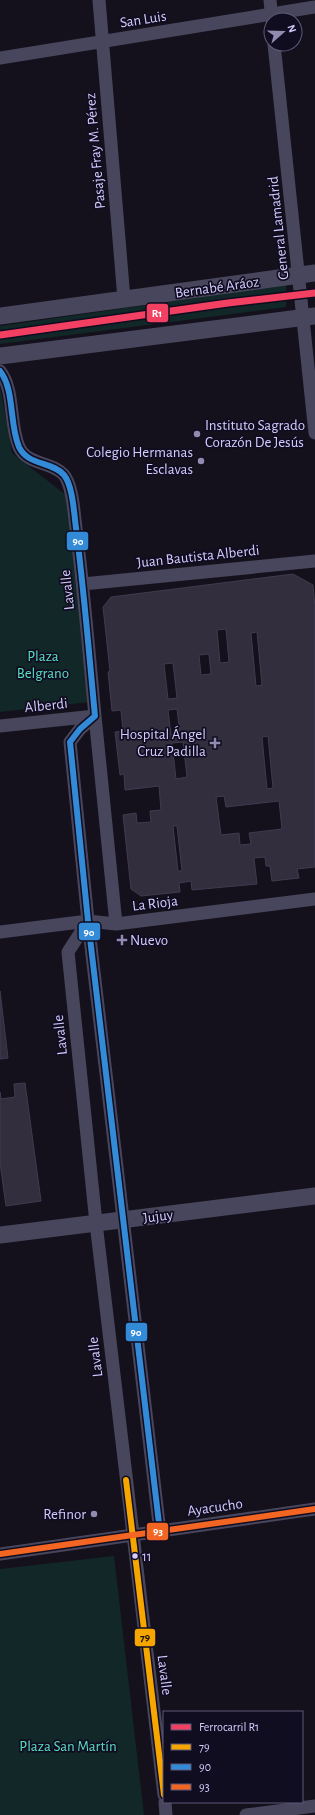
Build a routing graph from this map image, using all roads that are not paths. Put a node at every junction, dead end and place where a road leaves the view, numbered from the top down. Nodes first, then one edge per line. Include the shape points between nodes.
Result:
1 (99, 0) edge
2 (270, 0) edge
3 (315, 7) edge
4 (271, 12) edge
5 (293, 12) edge
6 (263, 18) edge
7 (102, 42) junction
8 (275, 52) edge
9 (0, 58) edge
10 (307, 274) edge
11 (124, 299) junction
12 (0, 316) edge
13 (309, 317) edge
14 (0, 356) edge
15 (0, 371) edge
16 (315, 433) edge
17 (315, 561) edge
18 (83, 584) junction
19 (95, 716) junction
20 (0, 726) edge
21 (315, 899) edge
22 (88, 921) junction
23 (116, 924) junction
24 (0, 932) edge
25 (315, 1196) edge
26 (124, 1220) junction
27 (96, 1223) junction
28 (0, 1235) edge
29 (315, 1509) edge
30 (160, 1532) junction
31 (132, 1535) junction
32 (0, 1554) edge
33 (163, 1787) edge
34 (165, 1803) edge
35 (315, 1806) edge
36 (166, 1815) edge
37 (246, 1815) edge

1 - 7 street, Pasaje Fray M. Pérez
2 - 4 street
3 - 5 street, San Luis
6 - 7 street, San Luis
7 - 9 street, San Luis
7 - 11 street, Pasaje Fray M. Pérez
8 - 10 street, General Lamadrid
10 - 11 street, Bernabé Aráoz
10 - 13 street, General Lamadrid
11 - 12 street, Bernabé Aráoz
13 - 14 street
13 - 16 street, General Lamadrid
15 - 18 street, Lavalle via 6,381 20,449 30,460 53,467 64,475 70,492
17 - 18 street, Juan Bautista Alberdi
18 - 19 street, Lavalle
19 - 20 street, Alberdi
19 - 22 street via 70,742
19 - 23 street, Lavalle
21 - 23 street, La Rioja
22 - 23 street, La Rioja
22 - 24 street, La Rioja
22 - 26 street
22 - 27 street, Lavalle via 68,952
25 - 26 street, Jujuy
26 - 27 street, Jujuy
26 - 30 street
27 - 28 street, Jujuy
27 - 31 street, Lavalle
29 - 30 street, Ayacucho
30 - 31 street, Ayacucho
31 - 32 street, Ayacucho
31 - 33 street, Lavalle
34 - 36 street
35 - 37 street

